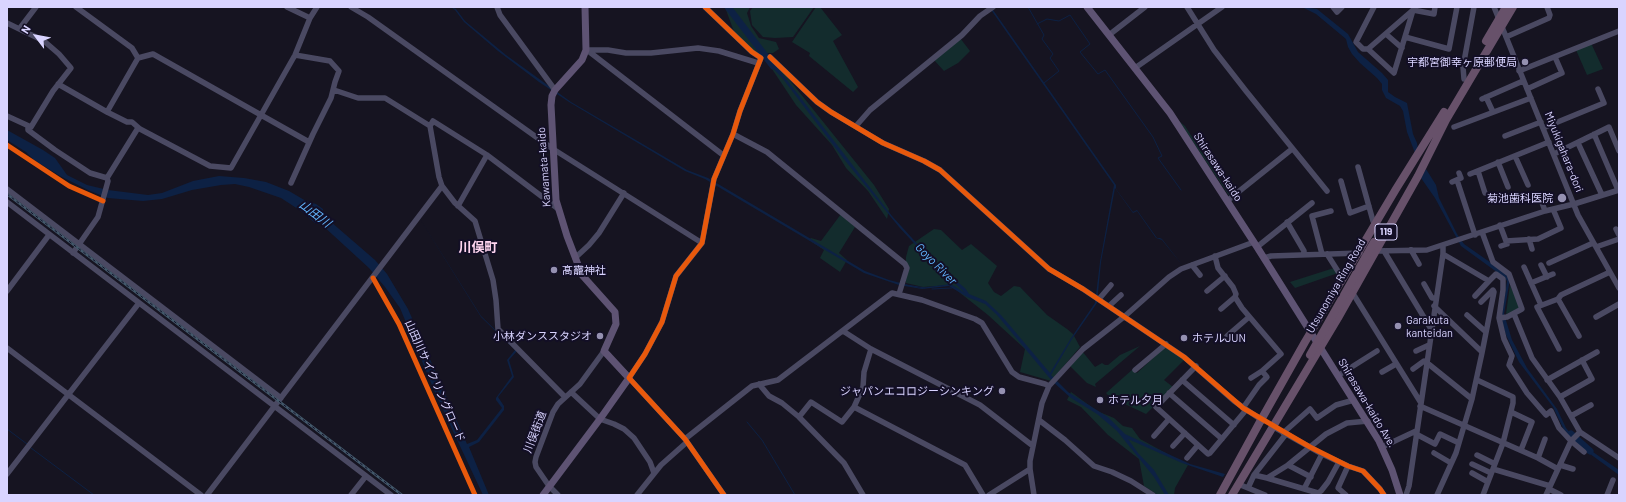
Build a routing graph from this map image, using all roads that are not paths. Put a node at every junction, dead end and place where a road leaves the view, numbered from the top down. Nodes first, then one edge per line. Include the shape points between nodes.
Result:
1 (36, 7) edge
2 (76, 7) edge
3 (287, 7) edge
4 (317, 7) edge
5 (351, 7) edge
6 (496, 7) edge
7 (585, 7) edge
8 (704, 7) edge
9 (993, 7) edge
10 (1087, 7) edge
11 (1145, 7) edge
12 (1187, 7) edge
13 (1222, 7) edge
14 (1327, 7) edge
15 (1342, 7) edge
16 (1374, 7) edge
17 (1436, 7) edge
18 (1457, 7) edge
19 (1474, 7) edge
20 (1494, 7) edge
21 (1506, 7) edge
22 (1513, 7) edge
23 (1547, 7) edge
24 (1414, 8) edge
25 (1335, 9) edge
26 (310, 18) junction
27 (7, 23) edge
28 (1500, 23) junction
29 (1198, 24) junction
30 (20, 28) junction
31 (1618, 33) edge
32 (1386, 34) junction
33 (1109, 35) junction
34 (1405, 36) junction
35 (1506, 37) junction
36 (1402, 48) junction
37 (1368, 49) junction
38 (587, 50) junction
39 (294, 55) junction
40 (770, 57) dead end
41 (1555, 57) junction
42 (138, 58) junction
43 (758, 63) junction
44 (1135, 68) junction
45 (1519, 71) junction
46 (1464, 79) junction
47 (1523, 81) junction
48 (58, 84) junction
49 (1527, 89) junction
50 (1598, 89) dead end
51 (334, 90) junction
52 (555, 90) junction
53 (1531, 98) junction
54 (107, 112) junction
55 (1493, 112) junction
56 (1446, 114) junction
57 (261, 115) junction
58 (7, 116) edge
59 (1542, 125) junction
60 (28, 126) junction
61 (430, 126) junction
62 (856, 126) junction
63 (1454, 127) dead end
64 (138, 128) junction
65 (733, 134) junction
66 (1594, 134) junction
67 (1505, 136) dead end
68 (309, 142) junction
69 (1548, 142) junction
70 (1578, 143) junction
71 (553, 149) junction
72 (1292, 149) junction
73 (1619, 151) edge
74 (1554, 154) junction
75 (487, 155) junction
76 (723, 155) junction
77 (1515, 156) junction
78 (1498, 162) junction
79 (1358, 166) dead end
80 (1478, 171) junction
81 (1459, 173) dead end
82 (1470, 174) dead end
83 (108, 180) junction
84 (1341, 181) dead end
85 (291, 183) dead end
86 (1528, 185) dead end
87 (442, 186) junction
88 (1508, 187) dead end
89 (7, 189) edge
90 (1618, 190) edge
91 (1327, 191) dead end
92 (624, 193) junction
93 (1486, 193) dead end
94 (1539, 194) dead end
95 (1602, 196) junction
96 (1227, 201) junction
97 (7, 202) edge
98 (1312, 203) dead end
99 (1574, 204) junction
100 (458, 206) junction
101 (1369, 206) junction
102 (557, 208) junction
103 (1553, 209) junction
104 (1331, 211) dead end
105 (1545, 211) junction
106 (1287, 222) junction
107 (1376, 222) junction
108 (1500, 225) junction
109 (1616, 229) dead end
110 (1482, 232) junction
111 (49, 235) junction
112 (1475, 235) junction
113 (1619, 235) edge
114 (1529, 239) junction
115 (1619, 239) edge
116 (1506, 241) junction
117 (702, 243) junction
118 (79, 244) junction
119 (1255, 245) junction
120 (1595, 245) junction
121 (1443, 246) junction
122 (1501, 246) dead end
123 (1532, 249) dead end
124 (1411, 250) junction
125 (1375, 251) junction
126 (1384, 251) junction
127 (73, 253) junction
128 (1358, 253) junction
129 (1304, 254) junction
130 (1324, 254) junction
131 (1443, 254) junction
132 (1215, 256) junction
133 (575, 258) junction
134 (1264, 258) junction
135 (1549, 263) dead end
136 (1419, 264) dead end
137 (1192, 265) junction
138 (1542, 265) dead end
139 (1524, 267) dead end
140 (1610, 272) junction
141 (1553, 274) dead end
142 (1200, 275) dead end
143 (1225, 276) junction
144 (1547, 277) junction
145 (1344, 278) junction
146 (1489, 281) junction
147 (1532, 283) junction
148 (1424, 284) dead end
149 (1111, 285) dead end
150 (1619, 288) edge
151 (7, 290) edge
152 (1207, 291) dead end
153 (1352, 292) junction
154 (899, 294) junction
155 (1121, 295) dead end
156 (1475, 296) dead end
157 (1235, 297) junction
158 (1435, 298) junction
159 (1099, 299) junction
160 (1558, 299) junction
161 (1480, 302) dead end
162 (139, 303) junction
163 (1619, 304) edge
164 (1541, 305) junction
165 (1110, 306) junction
166 (1434, 306) junction
167 (1221, 309) dead end
168 (1514, 314) junction
169 (1467, 315) dead end
170 (1125, 316) junction
171 (1249, 317) junction
172 (1596, 317) dead end
173 (1499, 318) junction
174 (1431, 329) junction
175 (843, 331) junction
176 (1311, 332) junction
177 (1486, 332) junction
178 (1227, 336) dead end
179 (1579, 336) dead end
180 (1166, 344) junction
181 (1429, 344) junction
182 (1320, 346) junction
183 (7, 348) edge
184 (871, 349) junction
185 (1559, 349) dead end
186 (604, 351) junction
187 (1377, 351) dead end
188 (1416, 351) dead end
189 (1482, 352) junction
190 (1597, 352) dead end
191 (1308, 353) junction
192 (1582, 360) junction
193 (1426, 362) junction
194 (1396, 364) junction
195 (1196, 366) junction
196 (1413, 369) dead end
197 (1135, 370) dead end
198 (1262, 371) junction
199 (1382, 372) dead end
200 (1339, 375) junction
201 (629, 378) junction
202 (1251, 378) dead end
203 (1182, 380) junction
204 (1477, 380) junction
205 (1547, 380) junction
206 (759, 384) junction
207 (1049, 386) junction
208 (571, 392) junction
209 (1169, 393) junction
210 (68, 394) junction
211 (564, 397) junction
212 (1560, 397) junction
213 (282, 398) junction
214 (1472, 399) junction
215 (1354, 400) junction
216 (1420, 404) junction
217 (1591, 405) dead end
218 (275, 407) junction
219 (854, 407) junction
220 (1244, 409) junction
221 (1511, 412) junction
222 (1571, 416) junction
223 (799, 417) junction
224 (600, 419) junction
225 (1169, 419) junction
226 (1039, 420) junction
227 (1262, 420) junction
228 (1368, 421) junction
229 (1464, 424) junction
230 (1234, 425) junction
231 (1273, 426) junction
232 (1580, 432) junction
233 (1185, 433) junction
234 (1284, 433) junction
235 (1416, 433) junction
236 (1154, 436) dead end
237 (1222, 439) junction
238 (1545, 439) dead end
239 (686, 440) junction
240 (1571, 441) junction
241 (1459, 443) junction
242 (1503, 443) junction
243 (1198, 445) junction
244 (1033, 446) junction
245 (1173, 446) dead end
246 (1310, 447) junction
247 (1382, 447) junction
248 (1520, 450) junction
249 (1584, 452) dead end
250 (1434, 453) dead end
251 (1322, 454) junction
252 (1477, 455) dead end
253 (1187, 458) dead end
254 (1538, 458) junction
255 (1619, 458) edge
256 (1339, 462) junction
257 (1452, 463) junction
258 (1472, 464) dead end
259 (1288, 465) junction
260 (1348, 466) junction
261 (1559, 467) junction
262 (1493, 469) junction
263 (1573, 469) dead end
264 (1030, 470) junction
265 (654, 473) junction
266 (1472, 473) dead end
267 (7, 474) edge
268 (1254, 475) junction
269 (366, 476) junction
270 (1311, 476) junction
271 (1267, 478) junction
272 (1613, 480) dead end
273 (1488, 482) junction
274 (1238, 484) junction
275 (1249, 485) junction
276 (549, 486) junction
277 (1304, 489) junction
278 (1548, 490) edge
279 (1343, 494) edge
280 (201, 495) edge
281 (207, 495) edge
282 (351, 495) edge
283 (391, 495) edge
284 (543, 495) edge
285 (558, 495) edge
286 (637, 495) edge
287 (724, 495) edge
288 (863, 495) edge
289 (984, 495) edge
290 (989, 495) edge
291 (1034, 495) edge
292 (1153, 495) edge
293 (1222, 495) edge
294 (1228, 495) edge
295 (1232, 495) edge
296 (1265, 495) edge
297 (1384, 495) edge
298 (1400, 495) edge
299 (1406, 495) edge
300 (1437, 495) edge
301 (1483, 495) edge
302 (1561, 495) edge
303 (1607, 495) edge

1 - 30 street
2 - 42 street via 132,48
3 - 26 street
4 - 26 street
5 - 71 street
6 - 52 street
7 - 38 main road
8 - 43 street via 761,58
9 - 62 street via 870,110
10 - 33 main road, Shirasawa-kaido
11 - 33 street
12 - 29 street
13 - 29 street
14 - 25 street via 1333,12
15 - 25 street
16 - 37 street via 1356,42 1362,49
17 - 24 street via 1434,14
18 - 34 street via 1449,49
19 - 46 street via 1463,67
20 - 28 street, Miyukigahara-dori
21 - 28 highway, Utsunomiya Ring Road / 119
22 - 28 highway, Utsunomiya Ring Road / 119
23 - 35 street via 1549,18
24 - 32 street
24 - 34 street
26 - 39 street
27 - 30 street
28 - 35 street, Miyukigahara-dori
28 - 46 highway, Utsunomiya Ring Road / 119
28 - 56 highway, Utsunomiya Ring Road / 119
29 - 44 street
29 - 72 street via 1214,50
30 - 48 street via 44,41 71,68
31 - 41 street
32 - 36 street
32 - 37 street
33 - 44 main road, Shirasawa-kaido
34 - 36 street
35 - 45 street, Miyukigahara-dori
36 - 37 street via 1394,72
38 - 43 street via 632,53 698,48 719,50
38 - 52 main road via 582,60
38 - 76 street
39 - 51 street via 330,61 339,71 334,82
39 - 57 street
40 - 62 street via 817,102
41 - 45 street
41 - 49 street via 1562,74
42 - 54 street
42 - 57 street via 153,54
43 - 65 street
44 - 96 main road, Shirasawa-kaido via 1173,119
45 - 47 street, Miyukigahara-dori
46 - 56 highway, Utsunomiya Ring Road / 119
47 - 49 street, Miyukigahara-dori
47 - 55 street via 1484,98
48 - 54 street
48 - 60 street via 31,127
49 - 53 street, Miyukigahara-dori
50 - 59 street via 1604,103
51 - 61 street via 358,98 385,98
51 - 68 street
52 - 71 main road, Kawamata-kaido via 551,106
53 - 55 street
53 - 59 street, Miyukigahara-dori
54 - 64 street via 132,122
55 - 63 street
56 - 107 highway, 119
56 - 125 highway, 119 via 1418,176
56 - 191 highway, Utsunomiya Ring Road / 119
57 - 64 street via 231,168 210,166
57 - 68 street
58 - 60 street
59 - 67 street
59 - 69 street, Miyukigahara-dori
60 - 83 street via 28,130 55,150 90,173
61 - 75 street via 433,121
61 - 87 street
62 - 159 street via 883,143 940,170 1049,269
64 - 83 street
65 - 76 street
65 - 154 street via 767,152 905,264 907,268
66 - 70 street
66 - 73 street via 1609,127
66 - 90 street
68 - 85 street
69 - 74 street, Miyukigahara-dori
69 - 77 street
70 - 74 street
70 - 95 street
71 - 92 street
71 - 102 main road, Kawamata-kaido
72 - 91 street
72 - 96 street
74 - 99 street, Miyukigahara-dori
75 - 100 street
75 - 102 street
76 - 117 street via 714,179
77 - 78 street
77 - 86 street
78 - 80 street
78 - 88 street
79 - 101 street
80 - 82 street
80 - 93 street
81 - 112 street via 1461,178 1454,181
83 - 118 street via 98,217
84 - 101 street via 1350,213
87 - 100 street
87 - 213 street
89 - 118 street
90 - 95 street
92 - 117 street
92 - 133 street via 599,233
94 - 105 street
95 - 99 street
96 - 119 main road, Shirasawa-kaido
97 - 111 street
98 - 106 street
99 - 103 street
99 - 120 street, Miyukigahara-dori
100 - 211 street via 475,221 493,280 498,329
101 - 107 street via 1373,221
102 - 133 main road, Kawamata-kaido
103 - 105 street
103 - 114 street via 1561,228
104 - 130 street via 1312,216
105 - 108 street
106 - 119 street
106 - 129 street
107 - 128 highway, 119
108 - 110 street
108 - 116 street
109 - 113 street
110 - 112 street
110 - 168 street via 1493,262 1509,274 1522,309
111 - 127 street
111 - 151 street
112 - 121 street
114 - 116 street
114 - 123 street
115 - 120 street
116 - 122 street via 1507,244
117 - 201 street via 676,276 662,322
118 - 127 street
118 - 213 street
119 - 132 street
119 - 134 main road, Shirasawa-kaido
120 - 135 street
120 - 140 street, Miyukigahara-dori
121 - 124 street
121 - 131 street
124 - 126 street
124 - 136 street
125 - 126 street
125 - 128 street
125 - 153 highway, 119
126 - 174 street
127 - 162 street
128 - 130 street
128 - 145 highway, 119
129 - 130 street
129 - 134 street
130 - 145 street
131 - 146 street
131 - 158 street
132 - 137 street
132 - 143 street via 1218,268
133 - 186 main road, Kawamata-kaido via 586,280 615,312 616,324
134 - 176 main road, Shirasawa-kaido
137 - 142 street
137 - 170 street via 1169,277
138 - 144 street
139 - 147 street
140 - 150 street, Miyukigahara-dori
140 - 160 street via 1561,294
141 - 144 street
143 - 152 street
143 - 157 street via 1234,287
144 - 147 street
145 - 176 highway, 119
146 - 156 street
146 - 173 street via 1496,274 1503,280
147 - 164 street
148 - 158 street via 1432,298
149 - 159 street
153 - 182 highway, 119
153 - 194 street
154 - 175 street via 892,293
154 - 207 street via 982,323 1012,372 1019,377
155 - 165 street
157 - 167 street
157 - 171 street
158 - 166 street
159 - 165 street
160 - 164 street
160 - 179 street
161 - 177 street via 1493,290
162 - 210 street
162 - 218 street
163 - 172 street
164 - 185 street via 1537,307
165 - 170 street
166 - 174 street
166 - 189 street
168 - 173 street
168 - 205 street via 1532,358
169 - 177 street
170 - 180 street
170 - 207 street via 1083,349
171 - 178 street
171 - 198 street via 1281,354
173 - 240 street via 1504,339 1512,356 1509,365 1546,414 1551,410 1559,428
174 - 181 street
175 - 184 street
175 - 206 street via 778,380
176 - 182 main road, Shirasawa-kaido
176 - 227 highway, 119
177 - 189 street
180 - 195 street
180 - 197 street
181 - 188 street
181 - 193 street
182 - 200 main road, Shirasawa-kaido Ave.
182 - 231 highway, 119
183 - 210 street
184 - 219 street via 862,387
184 - 244 street via 980,405
186 - 201 main road
186 - 208 street, 川俣街道 via 586,377
187 - 200 street
189 - 204 street
190 - 192 street
191 - 293 highway, Utsunomiya Ring Road / 119
191 - 294 highway, Utsunomiya Ring Road / 119
192 - 205 street
192 - 212 street via 1592,379
193 - 196 street
193 - 214 street
193 - 216 street
194 - 199 street
194 - 216 street
195 - 203 street
195 - 220 street
198 - 202 street
198 - 220 street via 1267,377
200 - 215 main road, Shirasawa-kaido Ave.
201 - 224 main road
201 - 239 street
203 - 209 street
203 - 230 street
204 - 214 street
204 - 221 street via 1513,397
205 - 212 street
206 - 223 street via 769,396
206 - 239 street via 752,386
207 - 226 street
208 - 211 street, 川俣街道
208 - 224 street
209 - 225 street via 1156,407
209 - 237 street
210 - 267 street
210 - 280 street
211 - 276 street, 川俣街道 via 553,412 535,462 536,468
212 - 222 street
213 - 218 street
214 - 229 street
215 - 228 main road, Shirasawa-kaido Ave.
215 - 234 street via 1336,405 1317,418 1310,409
216 - 229 street
216 - 235 street
217 - 222 street
218 - 269 street
218 - 281 street
219 - 223 street via 842,422 811,402
219 - 289 street via 964,465
220 - 227 street
220 - 230 street
221 - 242 street
221 - 248 street via 1532,422
222 - 232 street
223 - 288 street via 844,463
224 - 265 street via 619,426 634,438
224 - 276 main road
225 - 233 street
225 - 236 street
226 - 244 street
226 - 292 street via 1094,466 1131,481
227 - 293 highway, 119
228 - 246 street via 1347,423 1326,434
228 - 247 main road, Shirasawa-kaido Ave.
229 - 241 street
229 - 242 street
230 - 237 street
231 - 234 street
231 - 274 highway, 119
232 - 240 street
232 - 255 street
233 - 243 street
233 - 245 street
234 - 246 street
234 - 268 street
235 - 241 street via 1435,444 1440,434
235 - 247 street
235 - 299 street
237 - 243 street via 1208,454
238 - 254 street
239 - 265 street
239 - 287 street
240 - 249 street
240 - 261 street
241 - 257 street
242 - 248 street
242 - 262 street
243 - 253 street
244 - 264 street
246 - 251 street
246 - 259 street
247 - 298 main road, Shirasawa-kaido Ave.
248 - 254 street
250 - 257 street
251 - 256 street
251 - 270 street
252 - 262 street
254 - 261 street
256 - 260 street
256 - 277 street via 1321,491 1318,493
257 - 300 street
258 - 262 street
259 - 270 street
259 - 271 street
260 - 279 street via 1338,488
260 - 297 street via 1367,474
261 - 263 street
261 - 278 street
262 - 273 street
262 - 278 street
264 - 290 street
264 - 291 street
265 - 286 street
266 - 273 street
268 - 271 street
268 - 275 street
269 - 282 street
269 - 283 street
270 - 277 street
271 - 277 street
272 - 303 street
273 - 301 street
274 - 275 street
274 - 295 highway, 119
275 - 296 street
276 - 284 main road
276 - 285 street
278 - 302 street

